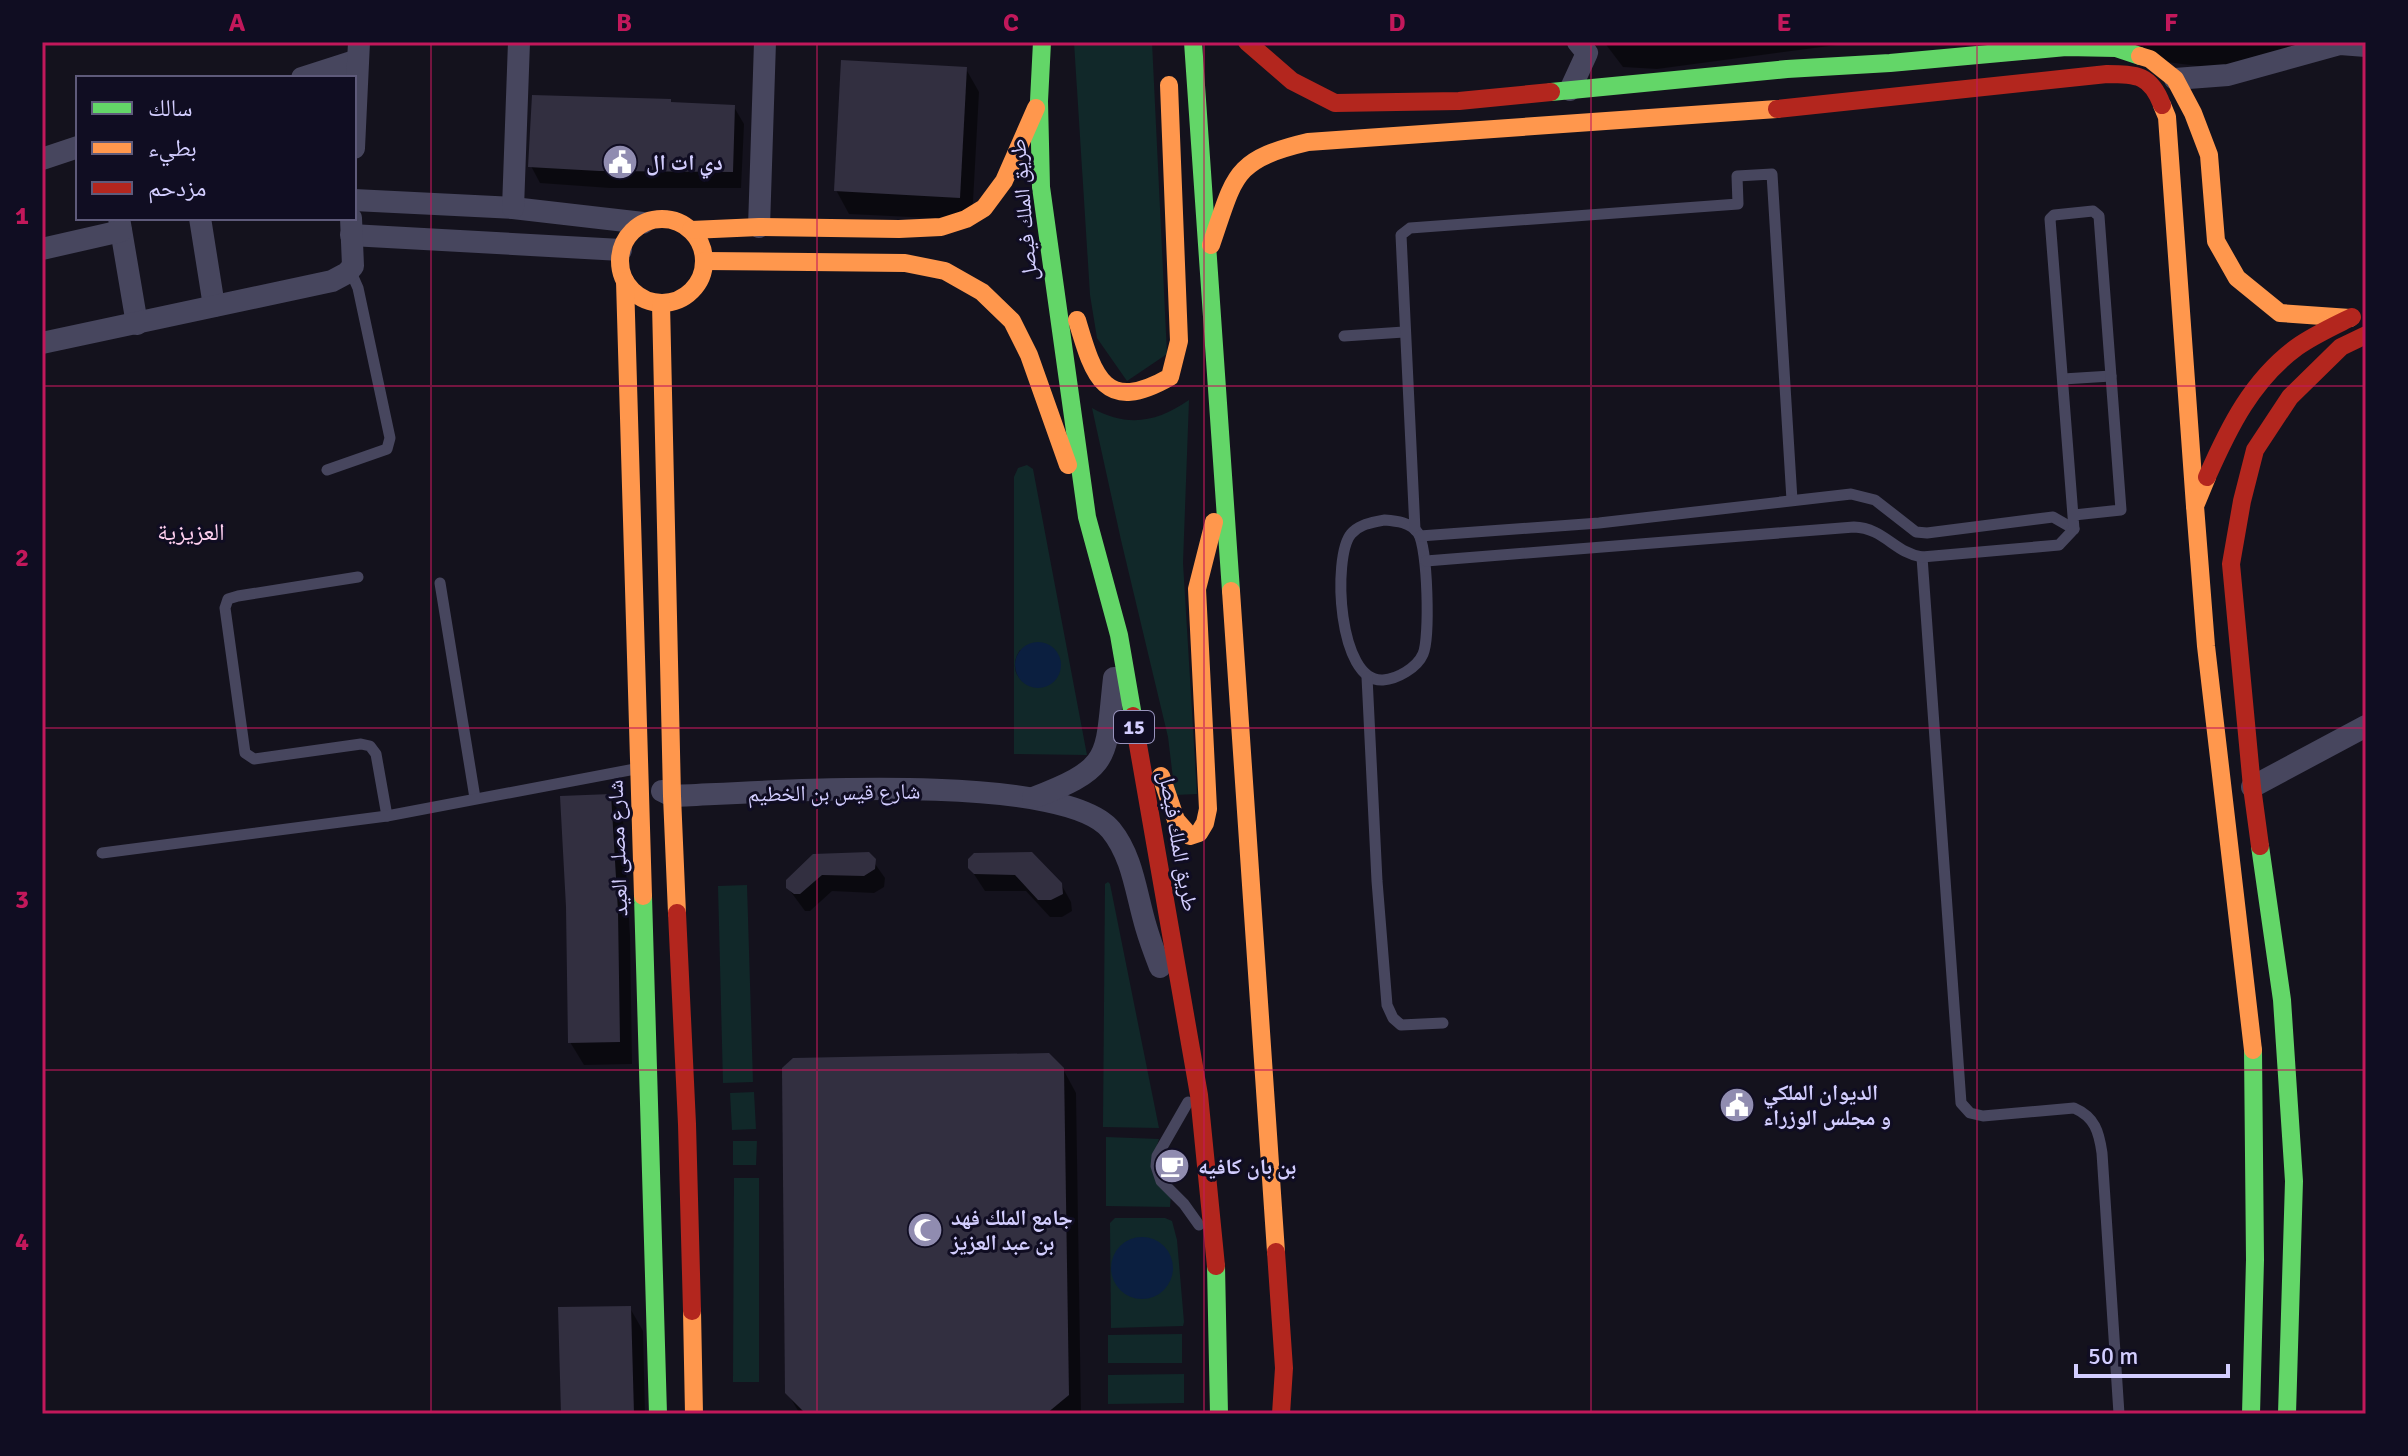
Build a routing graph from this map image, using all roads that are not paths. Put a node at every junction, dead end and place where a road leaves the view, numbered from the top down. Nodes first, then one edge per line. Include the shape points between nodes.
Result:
1 (519, 42) edge
2 (765, 42) edge
3 (1042, 42) edge
4 (1193, 42) edge
5 (1578, 42) edge
6 (1865, 42) edge
7 (1931, 42) edge
8 (1254, 44) edge
9 (2366, 46) edge
10 (358, 51) edge
11 (1890, 63) junction
12 (1865, 65) junction
13 (1168, 72) dead end
14 (306, 76) edge
15 (2175, 79) junction
16 (1570, 90) junction
17 (356, 100) edge
18 (1039, 101) junction
19 (76, 148) edge
20 (42, 159) edge
21 (1041, 187) junction
22 (356, 200) edge
23 (513, 208) junction
24 (200, 220) edge
25 (643, 223) junction
26 (120, 224) edge
27 (351, 226) edge
28 (759, 227) junction
29 (691, 230) junction
30 (42, 249) edge
31 (621, 250) junction
32 (1209, 252) junction
33 (704, 261) junction
34 (350, 270) junction
35 (625, 281) junction
36 (661, 303) junction
37 (214, 306) junction
38 (2358, 315) edge
39 (137, 324) junction
40 (1404, 332) junction
41 (2366, 335) edge
42 (1344, 336) dead end
43 (42, 343) edge
44 (2111, 376) junction
45 (2063, 379) junction
46 (327, 470) dead end
47 (1224, 481) junction
48 (1792, 500) junction
49 (2195, 506) junction
50 (2074, 515) junction
51 (1087, 517) junction
52 (2074, 529) junction
53 (1417, 533) junction
54 (1922, 557) junction
55 (1426, 561) junction
56 (358, 577) dead end
57 (440, 583) dead end
58 (1119, 635) junction
59 (1125, 673) junction
60 (1367, 677) junction
61 (2366, 726) edge
62 (639, 775) junction
63 (2252, 787) junction
64 (672, 796) junction
65 (475, 798) junction
66 (1033, 798) junction
67 (387, 816) junction
68 (102, 853) dead end
69 (1443, 1023) dead end
70 (1201, 1074) junction
71 (1249, 1114) dead end
72 (1273, 1223) junction
73 (1215, 1254) junction
74 (658, 1414) edge
75 (694, 1414) edge
76 (1219, 1414) edge
77 (1281, 1414) edge
78 (2119, 1414) edge
79 (2251, 1414) edge
80 (2287, 1414) edge

1 - 23 street
2 - 28 street
3 - 18 main road, طريق الملك فيصل / 15
4 - 32 main road
5 - 16 street via 1587,53
6 - 12 street
7 - 11 street
8 - 16 main road via 1292,81 1335,103 1459,101
9 - 15 street via 2340,44 2228,75
10 - 14 street
10 - 17 street
11 - 12 main road
11 - 15 main road via 2066,47 2116,48 2150,59
12 - 16 main road
13 - 21 main road via 1179,341 1170,377 1153,389 1125,395 1105,386 1089,364
15 - 38 main road via 2209,155 2216,241 2237,278 2280,313
18 - 21 main road, طريق الملك فيصل / 15
18 - 28 main road via 1004,181 984,208 966,219 941,227 899,229
19 - 20 street
21 - 51 main road, طريق الملك فيصل / 15
22 - 23 street
23 - 25 street
24 - 37 street
25 - 29 main road via 668,219
25 - 31 main road
26 - 30 street
26 - 39 street
27 - 31 street
27 - 34 street
28 - 29 main road
29 - 33 main road
31 - 35 main road
32 - 47 main road
32 - 49 main road via 1244,167 1273,150 1308,142 1813,107 2136,74 2156,88 2167,117
33 - 36 main road via 696,287 686,296
33 - 51 main road via 905,263 945,271 982,292 1012,321 1029,355
34 - 37 street via 332,281
34 - 46 lane via 390,438 387,449
35 - 36 main road via 640,297
35 - 62 main road, شارع مصلى العيد
36 - 64 main road
37 - 39 street
38 - 49 main road via 2298,346 2255,386 2226,434
39 - 43 street
40 - 42 lane
40 - 48 lane via 1401,235 1410,228 1738,204 1737,176 1772,174
40 - 53 lane
41 - 63 main road via 2341,347 2290,397 2255,450 2242,501 2231,564
44 - 45 lane
44 - 45 lane via 2099,216 2093,211 2050,219
44 - 50 lane via 2121,510
45 - 50 lane
47 - 59 main road via 1197,589 1208,809 1201,833 1185,833 1179,826
47 - 72 main road
48 - 52 lane via 1851,494 1875,500 1916,532 2053,517
48 - 53 lane via 1599,523
49 - 79 main road via 2254,1062
50 - 52 lane
51 - 58 main road, طريق الملك فيصل / 15
52 - 54 lane via 2059,545
53 - 55 lane
53 - 60 lane via 1396,521 1362,525 1349,536 1342,555 1349,649
54 - 55 lane via 1869,527 1854,527
54 - 78 lane via 1961,1103 1970,1113 1983,1116 2074,1108 2096,1126
55 - 60 lane via 1427,641 1422,658 1399,675
56 - 67 lane via 238,596 228,599 225,608 245,753 254,759 370,746
57 - 65 lane
58 - 59 main road, طريق الملك فيصل / 15
58 - 66 street via 1106,746 1097,765 1083,777
59 - 70 main road, طريق الملك فيصل / 15
60 - 69 lane via 1387,1005 1401,1025
61 - 63 street
62 - 64 street, شارع قيس بن الخطيم
62 - 65 lane
62 - 74 main road, شارع مصلى العيد
63 - 80 main road via 2282,1000 2294,1181
64 - 66 street, شارع قيس بن الخطيم via 929,789
64 - 75 main road
65 - 67 lane
66 - 70 street, شارع قيس بن الخطيم via 1085,812 1110,827 1126,853 1146,927
67 - 68 lane
70 - 73 main road, طريق الملك فيصل / 15
70 - 73 lane via 1156,1166 1161,1181 1184,1204
71 - 72 main road
72 - 77 main road via 1284,1368
73 - 76 main road, طريق الملك فيصل / 15

